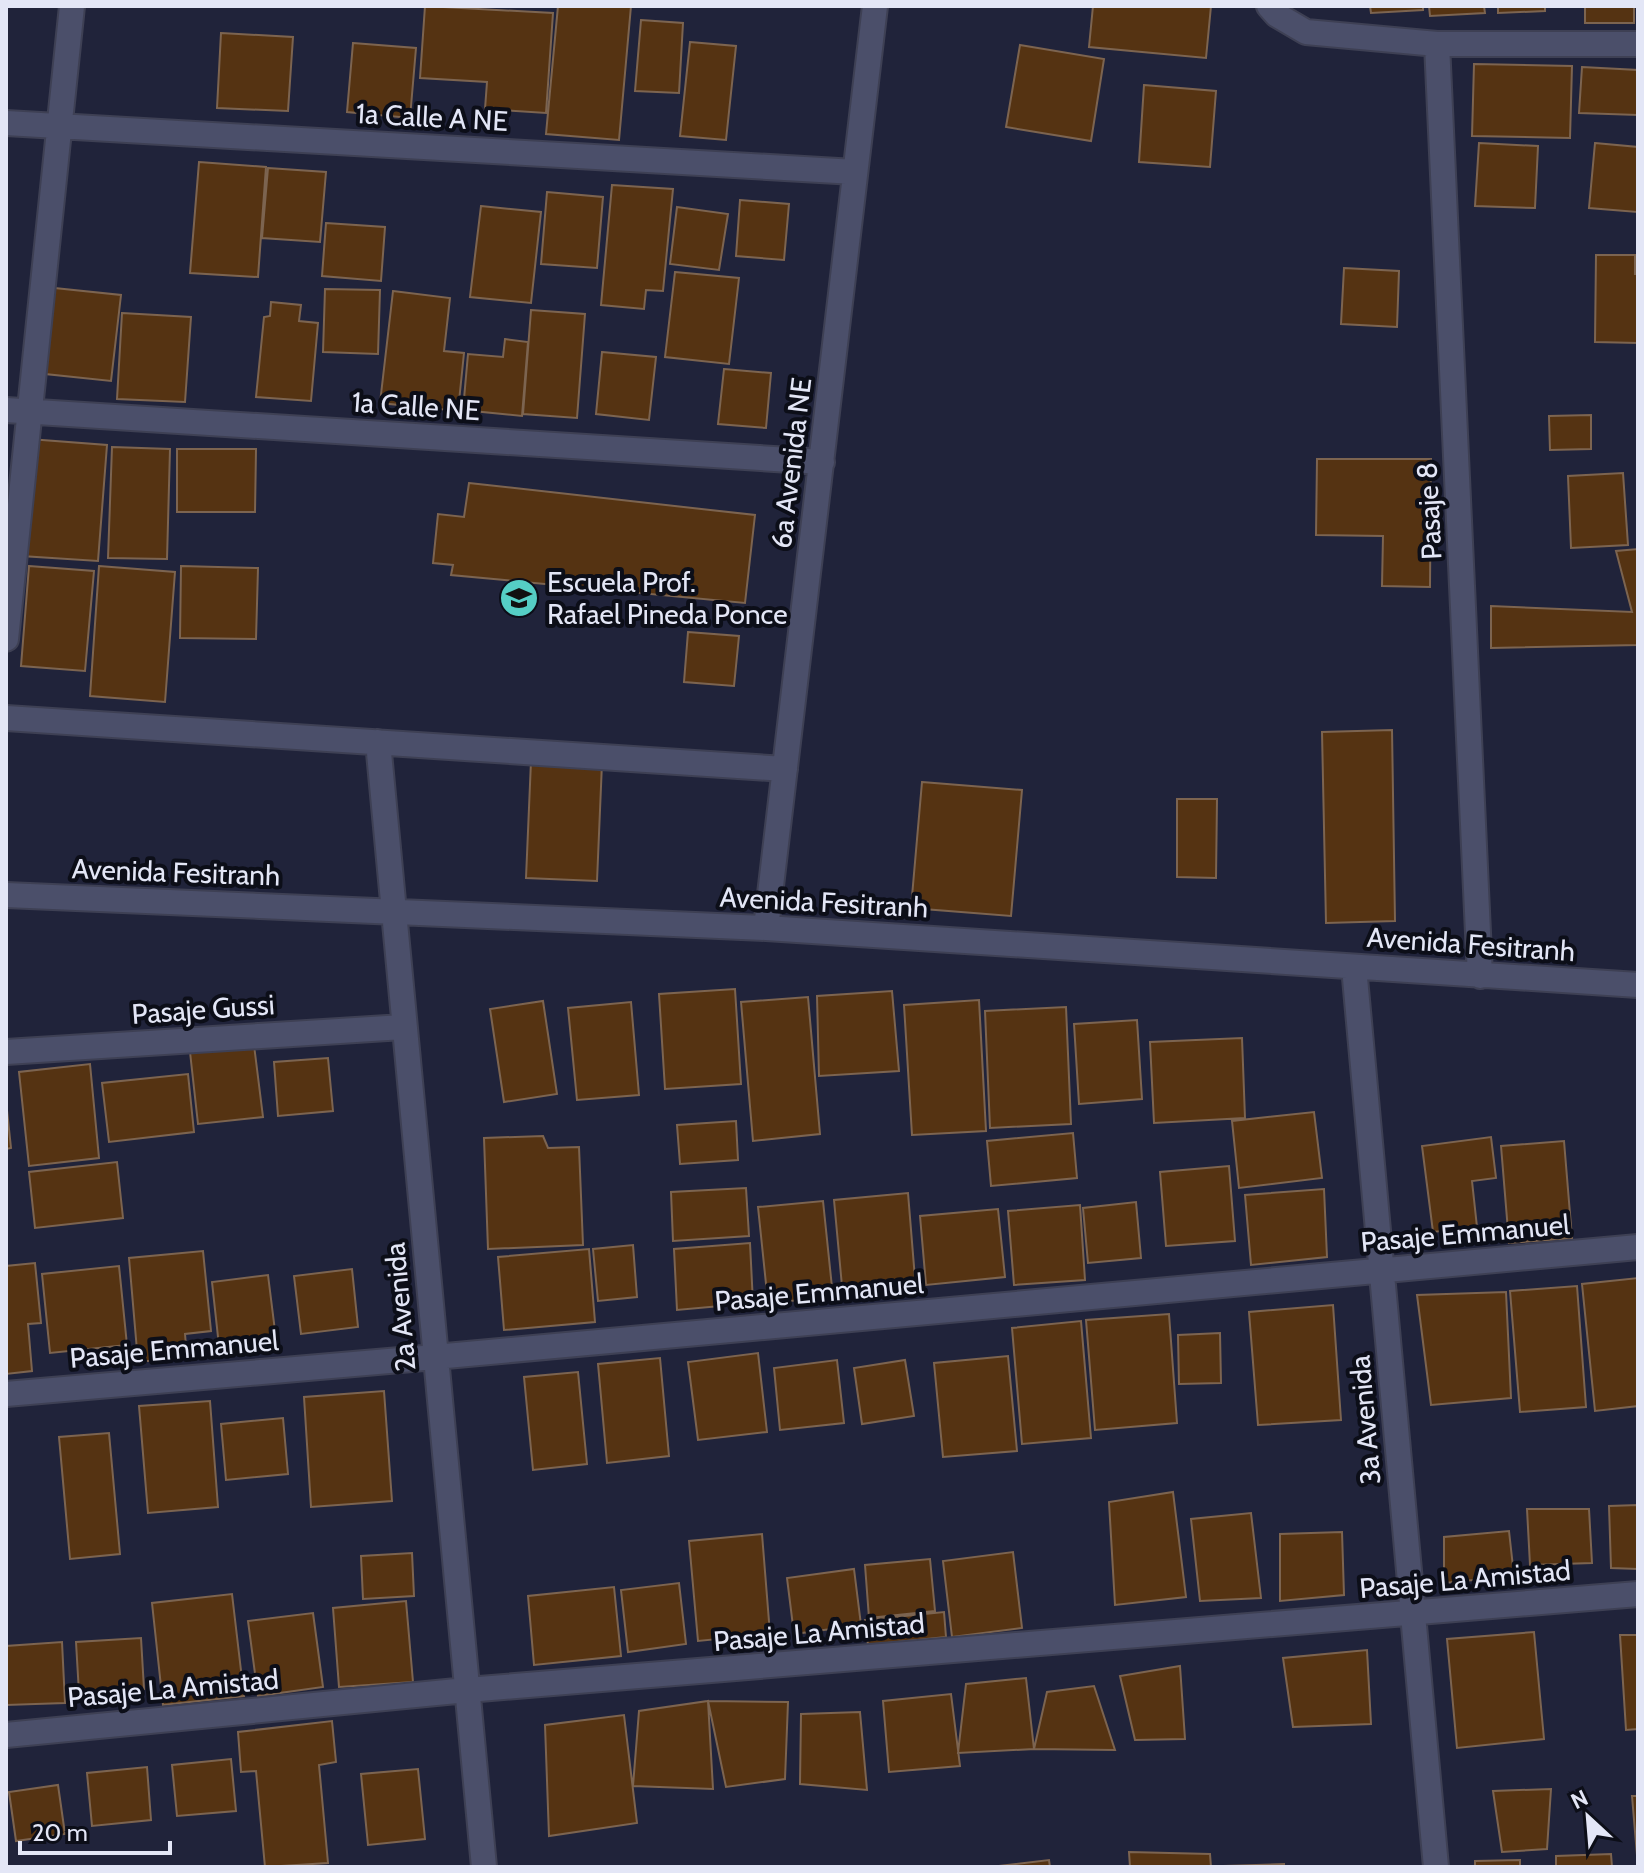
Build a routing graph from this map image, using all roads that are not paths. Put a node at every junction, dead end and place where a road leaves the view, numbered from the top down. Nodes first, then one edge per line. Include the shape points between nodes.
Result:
1 (72, 6) edge
2 (875, 6) edge
3 (1273, 10) edge
4 (1437, 44) junction
5 (1638, 44) edge
6 (6, 123) edge
7 (59, 126) junction
8 (855, 172) junction
9 (18, 410) edge
10 (822, 462) junction
11 (6, 639) edge
12 (6, 718) edge
13 (378, 742) junction
14 (785, 769) junction
15 (6, 895) edge
16 (393, 911) junction
17 (766, 928) junction
18 (1354, 967) junction
19 (1480, 976) junction
20 (1638, 985) edge
21 (403, 1027) junction
22 (6, 1052) edge
23 (1638, 1247) edge
24 (1382, 1270) junction
25 (435, 1357) junction
26 (6, 1394) edge
27 (1638, 1594) edge
28 (1413, 1614) junction
29 (467, 1690) junction
30 (6, 1735) edge
31 (484, 1867) edge
32 (1436, 1867) edge

1 - 7 street
2 - 8 street, 6a Avenida NE
3 - 4 street via 1306,32
4 - 5 street
4 - 19 street, Pasaje 8
6 - 7 street, 1a Calle A NE
7 - 8 street, 1a Calle A NE
7 - 9 street
8 - 10 street, 6a Avenida NE
9 - 10 street, 1a Calle NE
9 - 11 street
10 - 14 street, 6a Avenida NE
12 - 13 street
13 - 14 street
13 - 16 street, 2a Avenida
14 - 17 street, 6a Avenida NE
15 - 16 street, Avenida Fesitranh
16 - 17 street, Avenida Fesitranh
16 - 21 street, 2a Avenida
17 - 18 street, Avenida Fesitranh
18 - 19 street, Avenida Fesitranh
18 - 24 street, 3a Avenida
19 - 20 street, Avenida Fesitranh
21 - 22 street, Pasaje Gussi
21 - 25 street, 2a Avenida
23 - 24 street, Pasaje Emmanuel
24 - 25 street, Pasaje Emmanuel
24 - 28 street, 3a Avenida
25 - 26 street, Pasaje Emmanuel
25 - 29 street, 2a Avenida
27 - 28 street, Pasaje La Amistad
28 - 29 street, Pasaje La Amistad
28 - 32 street, 3a Avenida
29 - 30 street, Pasaje La Amistad
29 - 31 street, 2a Avenida

